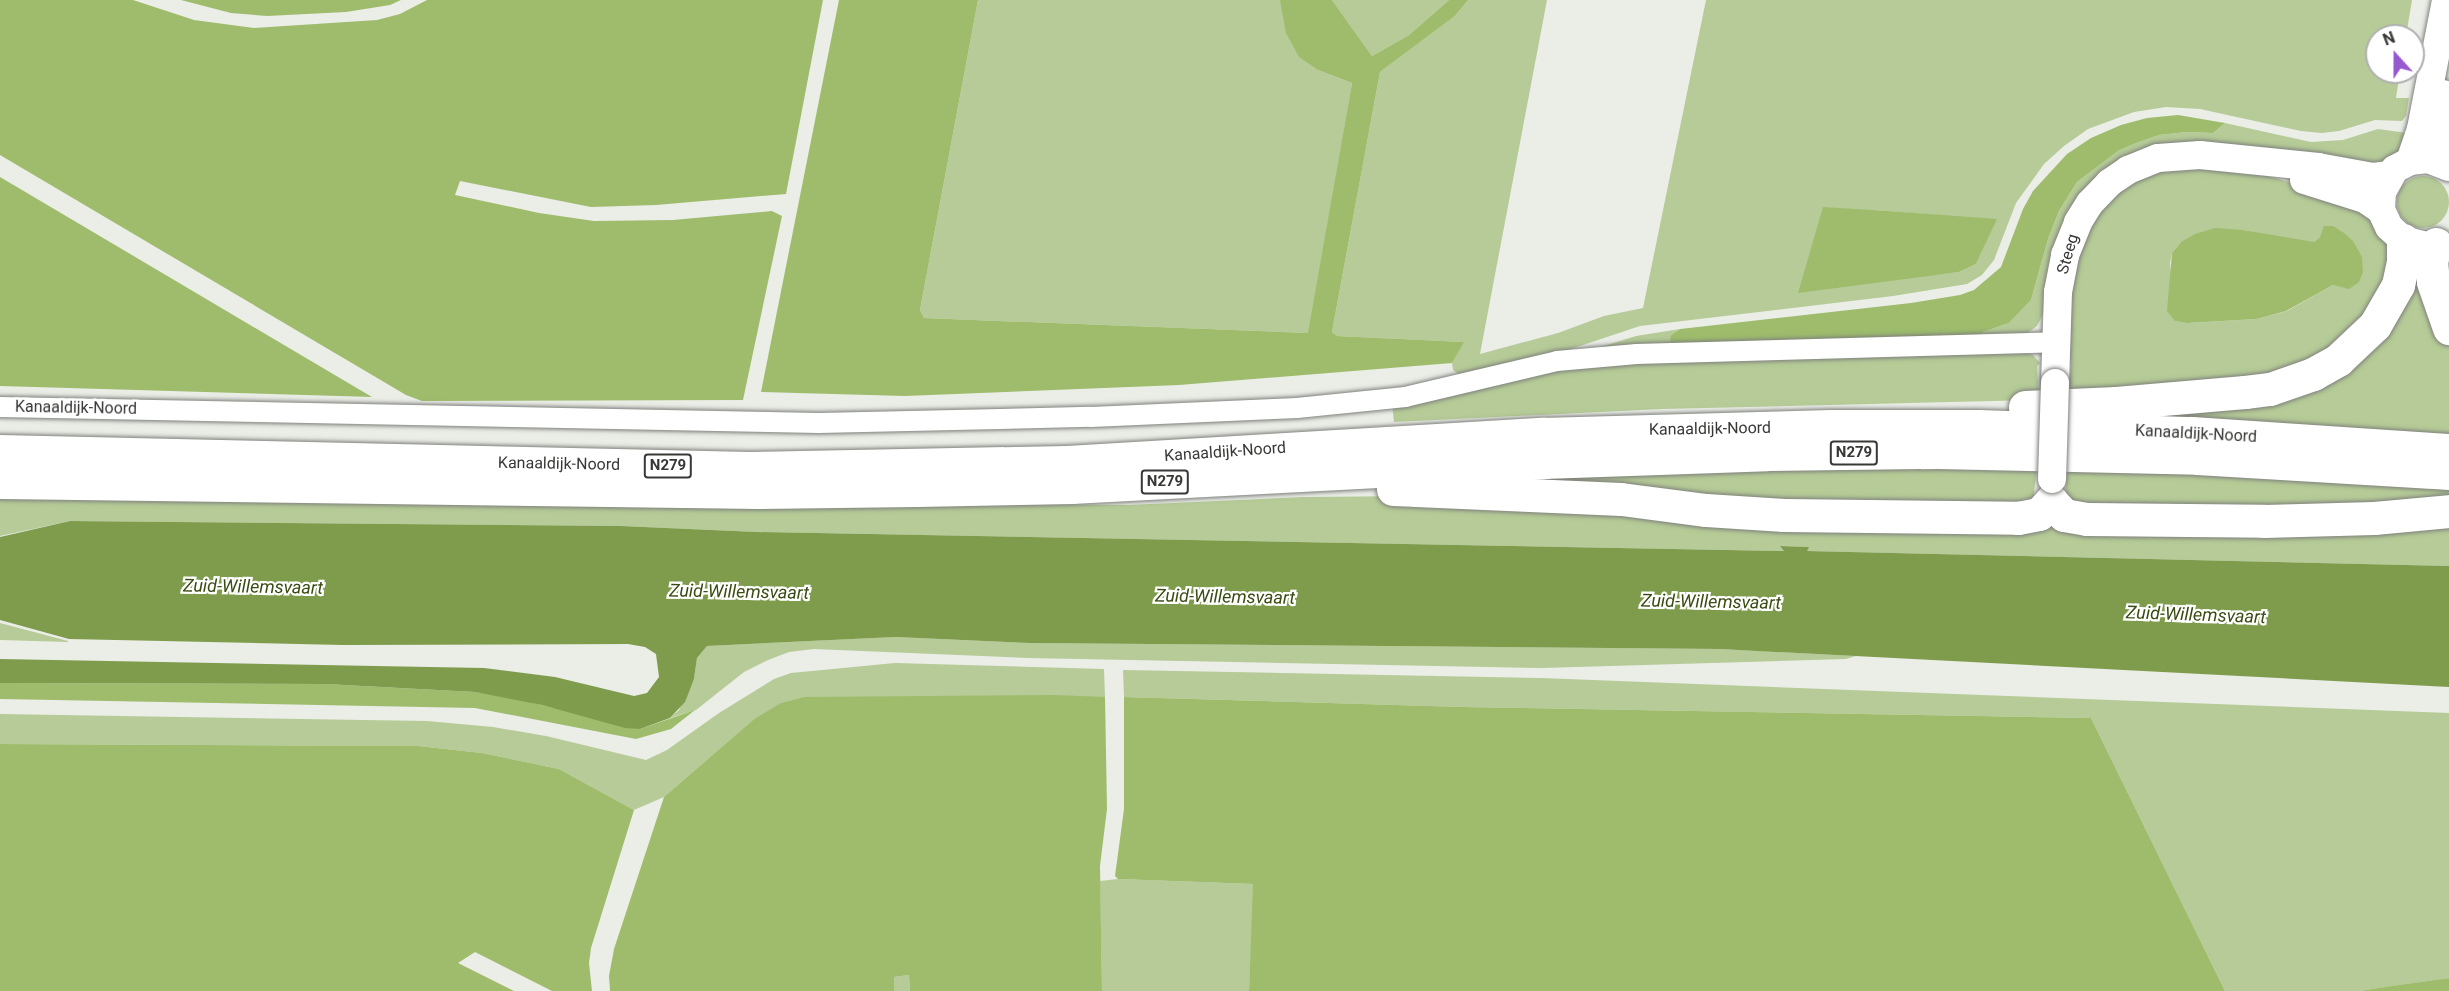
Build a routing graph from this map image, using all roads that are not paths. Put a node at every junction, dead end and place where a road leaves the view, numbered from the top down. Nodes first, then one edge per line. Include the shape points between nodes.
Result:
1 (2446, 0) edge
2 (2437, 57) junction
3 (2267, 163) junction
4 (2447, 165) edge
5 (2400, 168) junction
6 (2381, 210) junction
7 (2403, 240) junction
8 (2442, 240) edge
9 (2449, 328) edge
10 (2055, 342) junction
11 (0, 407) edge
12 (1830, 426) junction
13 (2449, 450) edge
14 (0, 451) edge
15 (2449, 473) edge
16 (1260, 477) junction
17 (0, 482) edge
18 (2052, 490) junction
19 (2449, 511) edge

1 - 2 main road
2 - 4 main road via 2443,89 2441,131
2 - 5 main road via 2421,129
3 - 5 main road, Steeg via 2373,177
3 - 6 main road, Steeg via 2310,183 2365,199
3 - 10 main road, Steeg via 2181,154 2128,170 2109,183 2078,222 2065,255
4 - 5 main road, Steeg via 2428,159
5 - 6 main road via 2382,192
6 - 7 main road via 2389,227
7 - 8 main road via 2413,244
7 - 12 highway, N279 via 2398,285 2375,325 2338,360 2293,382 2245,392 2116,403 1884,414
8 - 9 highway via 2431,262 2433,282
10 - 11 street, Kanaaldijk-Noord via 1637,354 1557,361 1405,397 1297,408 1091,417 819,423
10 - 18 main road, Steeg, bridge
12 - 13 highway, Kanaaldijk-Noord / N279 via 1988,426 2193,433
12 - 14 highway, Kanaaldijk-Noord / N279 via 1542,434 1067,462 750,468
15 - 16 highway, Kanaaldijk-Noord / N279 via 2197,458 1938,452 1767,454
16 - 17 highway, Kanaaldijk-Noord / N279 via 1071,486 759,492
16 - 18 highway, N279 via 1393,489 1621,499 1784,515 2018,518 2039,513
18 - 19 highway via 2064,514 2088,519 2264,521

